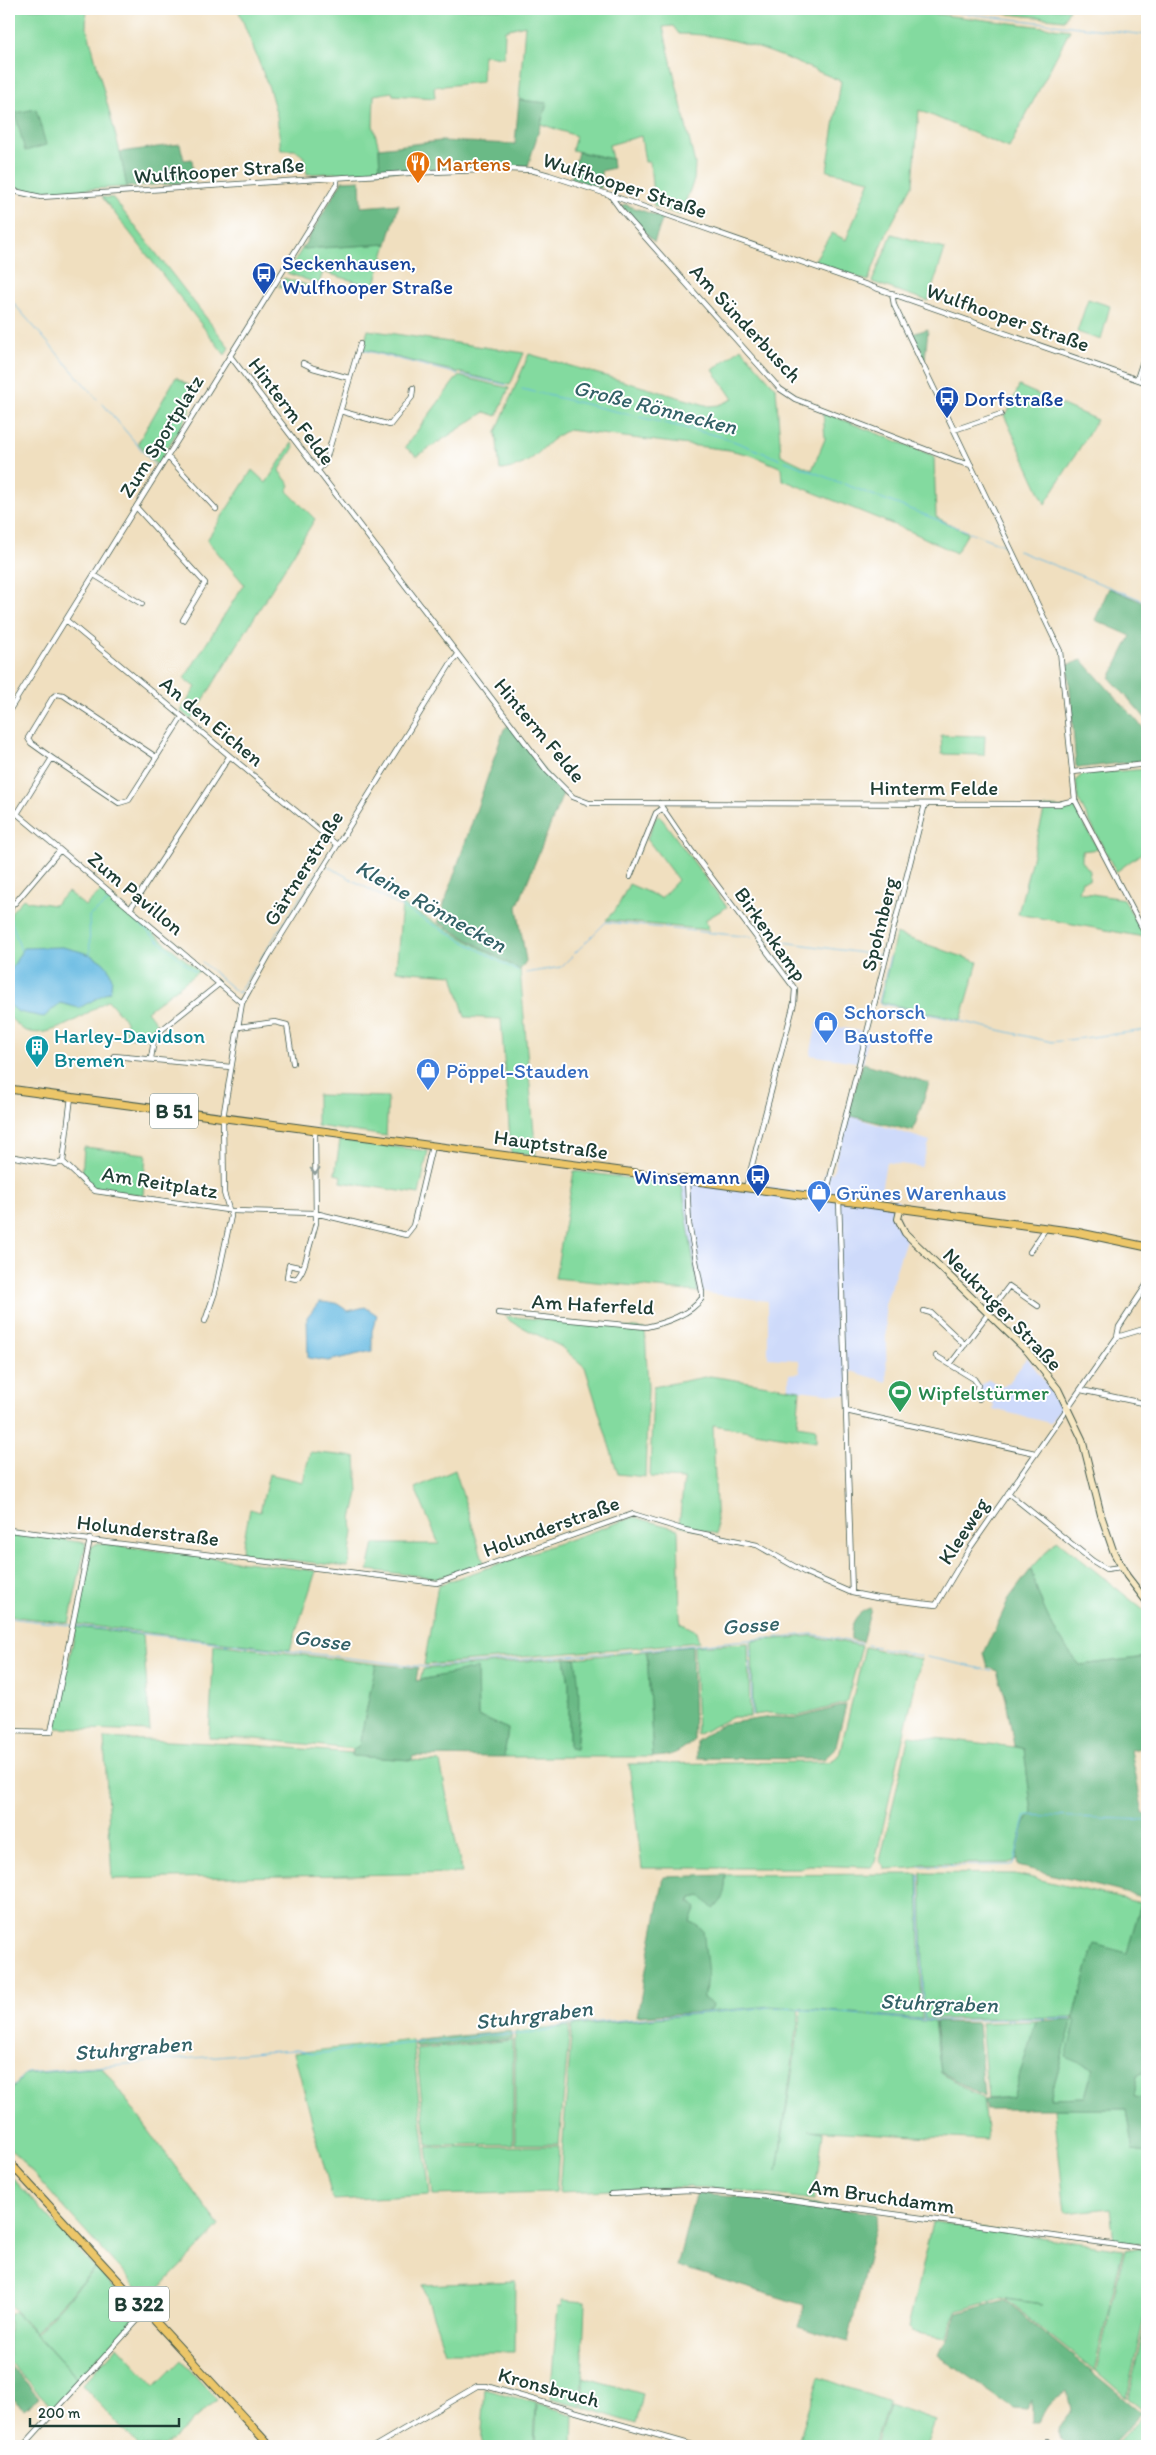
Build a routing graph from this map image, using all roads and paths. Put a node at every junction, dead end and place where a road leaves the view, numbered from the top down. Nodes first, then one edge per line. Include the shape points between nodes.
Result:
1 (338, 178) junction
2 (9, 190) edge
3 (610, 195) junction
4 (892, 294) junction
5 (360, 344) dead end
6 (1147, 349) edge
7 (230, 356) junction
8 (303, 363) dead end
9 (349, 378) junction
10 (1137, 379) junction
11 (1147, 383) edge
12 (413, 388) dead end
13 (340, 411) junction
14 (1001, 414) dead end
15 (954, 430) junction
16 (168, 457) junction
17 (971, 465) junction
18 (317, 471) junction
19 (136, 507) junction
20 (216, 509) dead end
21 (94, 575) junction
22 (142, 604) dead end
23 (66, 620) junction
24 (183, 620) dead end
25 (458, 655) junction
26 (9, 711) edge
27 (182, 717) junction
28 (156, 757) junction
29 (229, 757) junction
30 (52, 758) junction
31 (1147, 764) edge
32 (1073, 772) junction
33 (1075, 800) junction
34 (659, 803) junction
35 (925, 804) junction
36 (9, 807) edge
37 (662, 809) junction
38 (17, 814) junction
39 (337, 845) junction
40 (60, 850) junction
41 (630, 877) dead end
42 (10, 904) edge
43 (130, 909) junction
44 (9, 915) edge
45 (1147, 937) edge
46 (220, 984) junction
47 (242, 1003) junction
48 (239, 1027) junction
49 (114, 1056) dead end
50 (151, 1058) junction
51 (293, 1063) dead end
52 (231, 1067) junction
53 (9, 1089) edge
54 (71, 1097) junction
55 (223, 1118) junction
56 (315, 1130) junction
57 (432, 1146) junction
58 (9, 1156) edge
59 (63, 1162) junction
60 (687, 1180) junction
61 (746, 1188) junction
62 (825, 1198) junction
63 (839, 1200) junction
64 (231, 1210) junction
65 (900, 1210) junction
66 (316, 1213) junction
67 (1046, 1228) junction
68 (1147, 1247) edge
69 (1030, 1252) dead end
70 (303, 1268) dead end
71 (1147, 1284) edge
72 (1038, 1306) dead end
73 (924, 1311) dead end
74 (498, 1313) dead end
75 (989, 1314) junction
76 (205, 1321) dead end
77 (1147, 1328) edge
78 (1117, 1337) junction
79 (965, 1345) junction
80 (936, 1356) dead end
81 (951, 1363) junction
82 (1081, 1390) junction
83 (979, 1399) dead end
84 (1147, 1404) edge
85 (1068, 1407) junction
86 (846, 1411) junction
87 (1035, 1453) junction
88 (1008, 1493) junction
89 (9, 1530) edge
90 (90, 1539) junction
91 (1121, 1566) junction
92 (852, 1593) junction
93 (1147, 1602) edge
94 (9, 1731) edge
95 (9, 2162) edge
96 (611, 2194) dead end
97 (1147, 2249) edge
98 (146, 2311) junction
99 (23, 2446) edge
100 (270, 2446) edge
101 (375, 2446) edge
102 (696, 2446) edge

1 - 2 street, Wulfhooper Straße via 40,197
1 - 3 street, Wulfhooper Straße via 530,170
1 - 7 street, Zum Sportplatz
3 - 4 street, Wulfhooper Straße
3 - 17 street, Am Sünderbusch via 780,389 795,399
4 - 10 street, Wulfhooper Straße
4 - 15 street via 894,305
5 - 9 street
6 - 10 street
7 - 16 street, Zum Sportplatz
7 - 18 street, Hinterm Felde
8 - 9 street
9 - 13 street
10 - 11 street, Wulfhooper Straße
12 - 13 street via 412,397 390,425
13 - 18 street via 325,463
14 - 15 street
15 - 17 street
16 - 19 street, Zum Sportplatz
16 - 20 street
17 - 32 street via 1060,651
18 - 25 street, Hinterm Felde
19 - 21 street, Zum Sportplatz
19 - 24 street via 205,583
21 - 22 street
21 - 23 street, Zum Sportplatz
23 - 26 street, Zum Sportplatz
23 - 27 street, An den Eichen
25 - 34 street, Hinterm Felde via 547,771 573,797 589,803
25 - 39 street, Gärtnerstraße
27 - 28 street
27 - 29 street, An den Eichen
28 - 30 street via 129,800 119,803
28 - 30 street via 57,694 28,738 31,744
29 - 39 street, An den Eichen
29 - 43 street
30 - 38 street
31 - 32 street
32 - 33 street
33 - 35 street, Hinterm Felde via 1059,804
33 - 45 street
34 - 35 street, Hinterm Felde
34 - 37 street, Birkenkamp
35 - 62 street, Spohnberg
36 - 38 street, Zum Pavillon
37 - 41 street via 656,813
37 - 61 street, Birkenkamp via 795,989
38 - 40 street, Zum Pavillon
39 - 47 street, Gärtnerstraße
40 - 42 street
40 - 43 street, Zum Pavillon
42 - 44 street
43 - 46 street, Zum Pavillon
46 - 47 street, Zum Pavillon
46 - 50 street via 155,1035
47 - 48 street, Gärtnerstraße
48 - 51 street via 275,1022 287,1025
48 - 52 street, Gärtnerstraße
49 - 50 street
50 - 52 street
52 - 55 street, Gärtnerstraße
53 - 54 main road, Hauptstraße / B 51
54 - 55 main road, Hauptstraße / B 51
54 - 59 street
55 - 56 main road, Hauptstraße / B 51
55 - 64 street, Gärtnerstraße via 224,1193
56 - 57 main road, Hauptstraße / B 51
56 -> 66 street
57 - 60 main road, Hauptstraße / B 51
57 - 66 street, Am Reitplatz via 413,1226 406,1235
58 - 59 street via 55,1164
59 - 64 street, Am Reitplatz via 96,1191
60 - 61 main road, Hauptstraße / B 51
60 - 74 street, Am Haferfeld via 689,1224 702,1292 692,1308 665,1324 646,1327
61 - 62 main road, Hauptstraße / B 51
62 - 63 main road, Hauptstraße / B 51
63 - 65 main road, Hauptstraße / B 51
63 - 86 street
64 - 66 street, Am Reitplatz
64 - 76 street
65 - 67 main road, Hauptstraße / B 51
65 - 75 street, Neukruger Straße via 898,1219 905,1233
66 - 70 street
67 - 68 main road, Hauptstraße / B 51 via 1103,1236
67 - 69 street
71 - 78 street, Kleeweg via 1119,1327
72 - 75 street via 1009,1286
73 - 79 street via 931,1313
75 - 79 street
75 - 85 street, Neukruger Straße via 1045,1372
77 - 78 street
78 - 82 street, Kleeweg
79 - 81 street
80 - 81 street
81 - 83 street via 977,1382
82 - 84 street
82 - 85 street, Kleeweg
85 - 87 street, Kleeweg
85 - 91 street, Neukruger Straße via 1082,1439 1109,1541
86 - 87 street
86 - 92 street
87 - 88 street, Kleeweg
88 - 91 street via 1103,1568 1110,1570
88 - 92 street, Kleeweg via 936,1604
89 - 90 street, Holunderstraße
90 - 92 street, Holunderstraße via 437,1583 633,1514 749,1543
90 - 94 street via 51,1732
91 - 93 street, Neukruger Straße
95 - 98 main road, B 322
96 - 97 street, Am Bruchdamm via 690,2190 762,2196
98 - 99 street
98 - 100 main road, B 322
101 - 102 street, Kronsbruch via 477,2386

